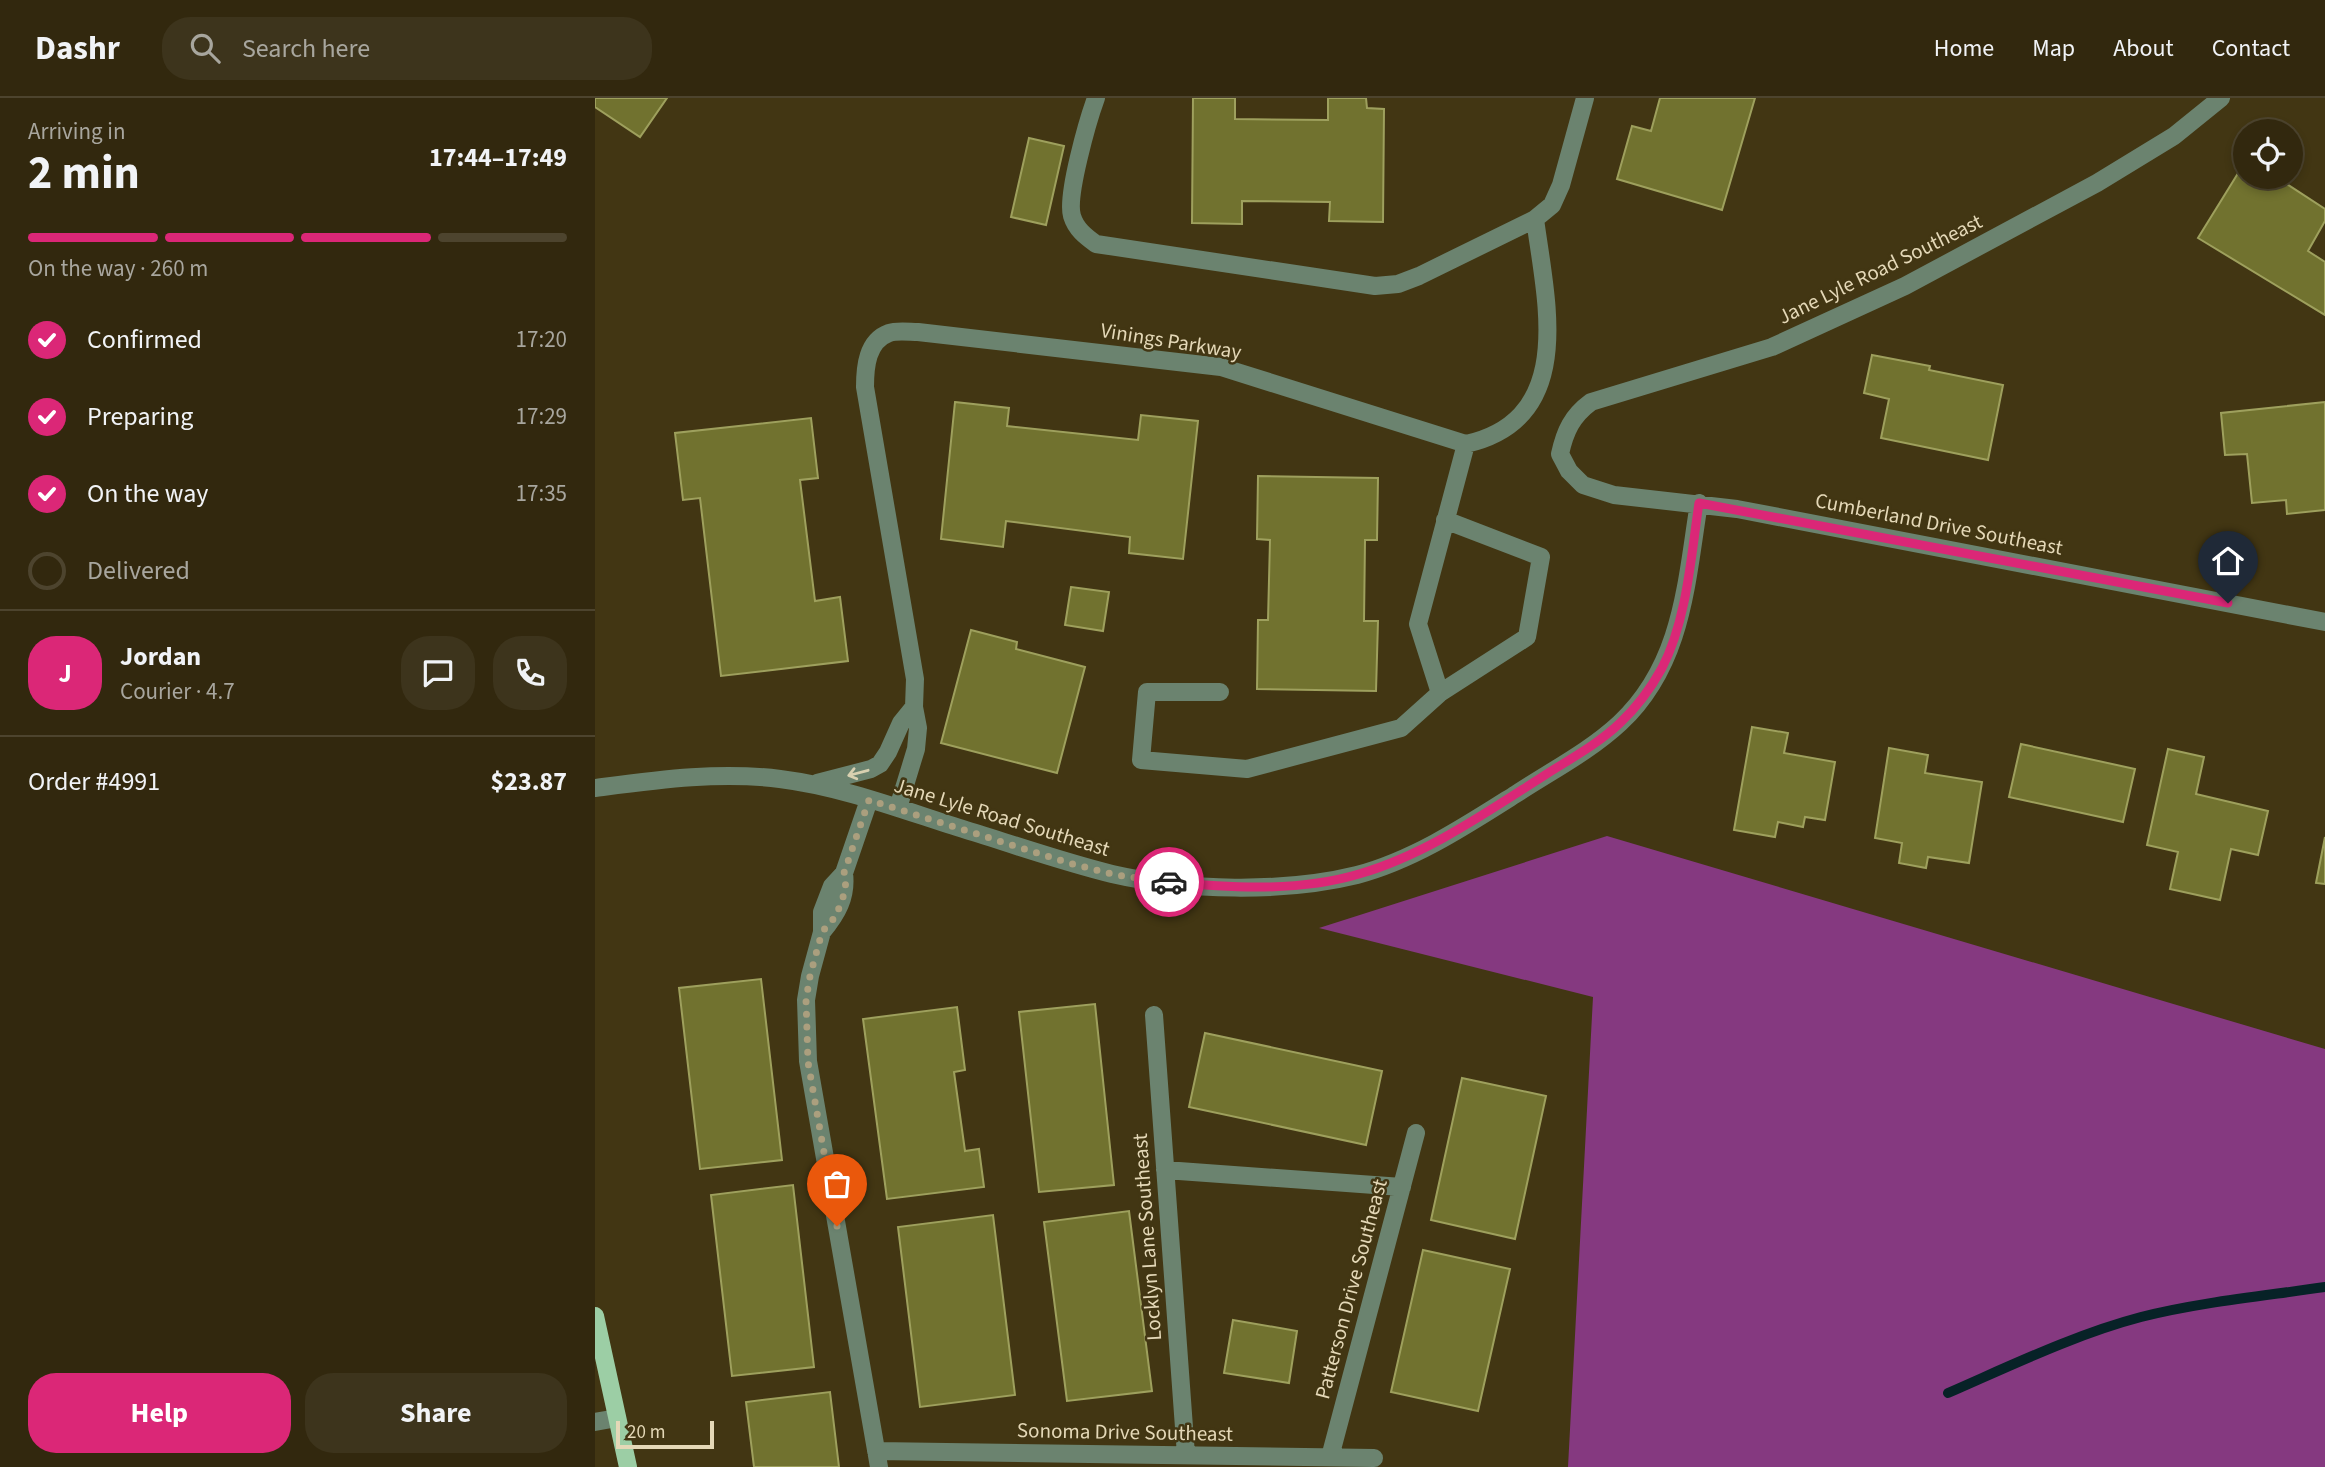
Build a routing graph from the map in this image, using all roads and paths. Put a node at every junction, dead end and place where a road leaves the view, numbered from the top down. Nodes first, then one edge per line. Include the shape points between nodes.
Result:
1 (1095, 98) edge
2 (1585, 98) edge
3 (2221, 98) edge
4 (1535, 219) junction
5 (1466, 444) junction
6 (1560, 454) joint
7 (1699, 503) junction
8 (1445, 520) junction
9 (2325, 622) edge
10 (1220, 692) dead end
11 (1440, 694) junction
12 (914, 707) junction
13 (809, 784) junction
14 (595, 788) edge
15 (869, 800) junction
16 (898, 808) junction
17 (1154, 1015) dead end
18 (1416, 1133) dead end
19 (1165, 1170) junction
20 (1402, 1187) junction
21 (595, 1316) edge
22 (617, 1418) junction
23 (595, 1422) edge
24 (1186, 1455) junction
25 (1330, 1457) junction
26 (1374, 1458) dead end
27 (877, 1459) edge
28 (628, 1467) edge

1 - 4 street via 1071,213 1078,230 1096,244 1375,286 1419,276
2 - 4 street via 1561,184 1552,205
3 - 6 street, Jane Lyle Road Southeast via 2174,136 2097,183 1905,286 1772,347 1591,402 1569,425
4 - 5 street via 1548,320 1542,378 1531,405 1509,427 1490,439
5 - 8 street
5 - 12 street, Vinings Parkway via 1221,367 890,332 873,346 865,367 865,387 912,649
6 - 7 street, Cumberland Drive Southeast via 1575,478 1598,492
7 - 9 street, Cumberland Drive Southeast
7 - 16 street, Jane Lyle Road Southeast via 1676,635 1661,670 1637,705 1597,742 1464,827 1404,858 1358,875 1310,883 1213,886 1164,882 1069,863
8 - 11 street via 1419,624
8 - 11 street via 1541,557 1527,637
10 - 11 street via 1147,692 1140,760 1247,769 1401,728
12 -> 13 street via 880,764
12 - 16 street, Vinings Parkway via 916,749
13 - 14 street, Jane Lyle Road Southeast via 710,776
13 - 15 street, Jane Lyle Road Southeast
15 - 16 street, Jane Lyle Road Southeast
15 - 27 street via 844,873 832,886 823,912 806,1000 808,1062
17 - 19 street, Locklyn Lane Southeast
18 - 20 street, Patterson Drive Southeast
19 - 20 street
19 - 24 street, Locklyn Lane Southeast
20 - 25 street, Patterson Drive Southeast
21 - 22 main road
22 - 23 street
22 - 28 main road
24 - 25 street, Sonoma Drive Southeast
24 - 27 street, Sonoma Drive Southeast
25 - 26 street, Sonoma Drive Southeast

